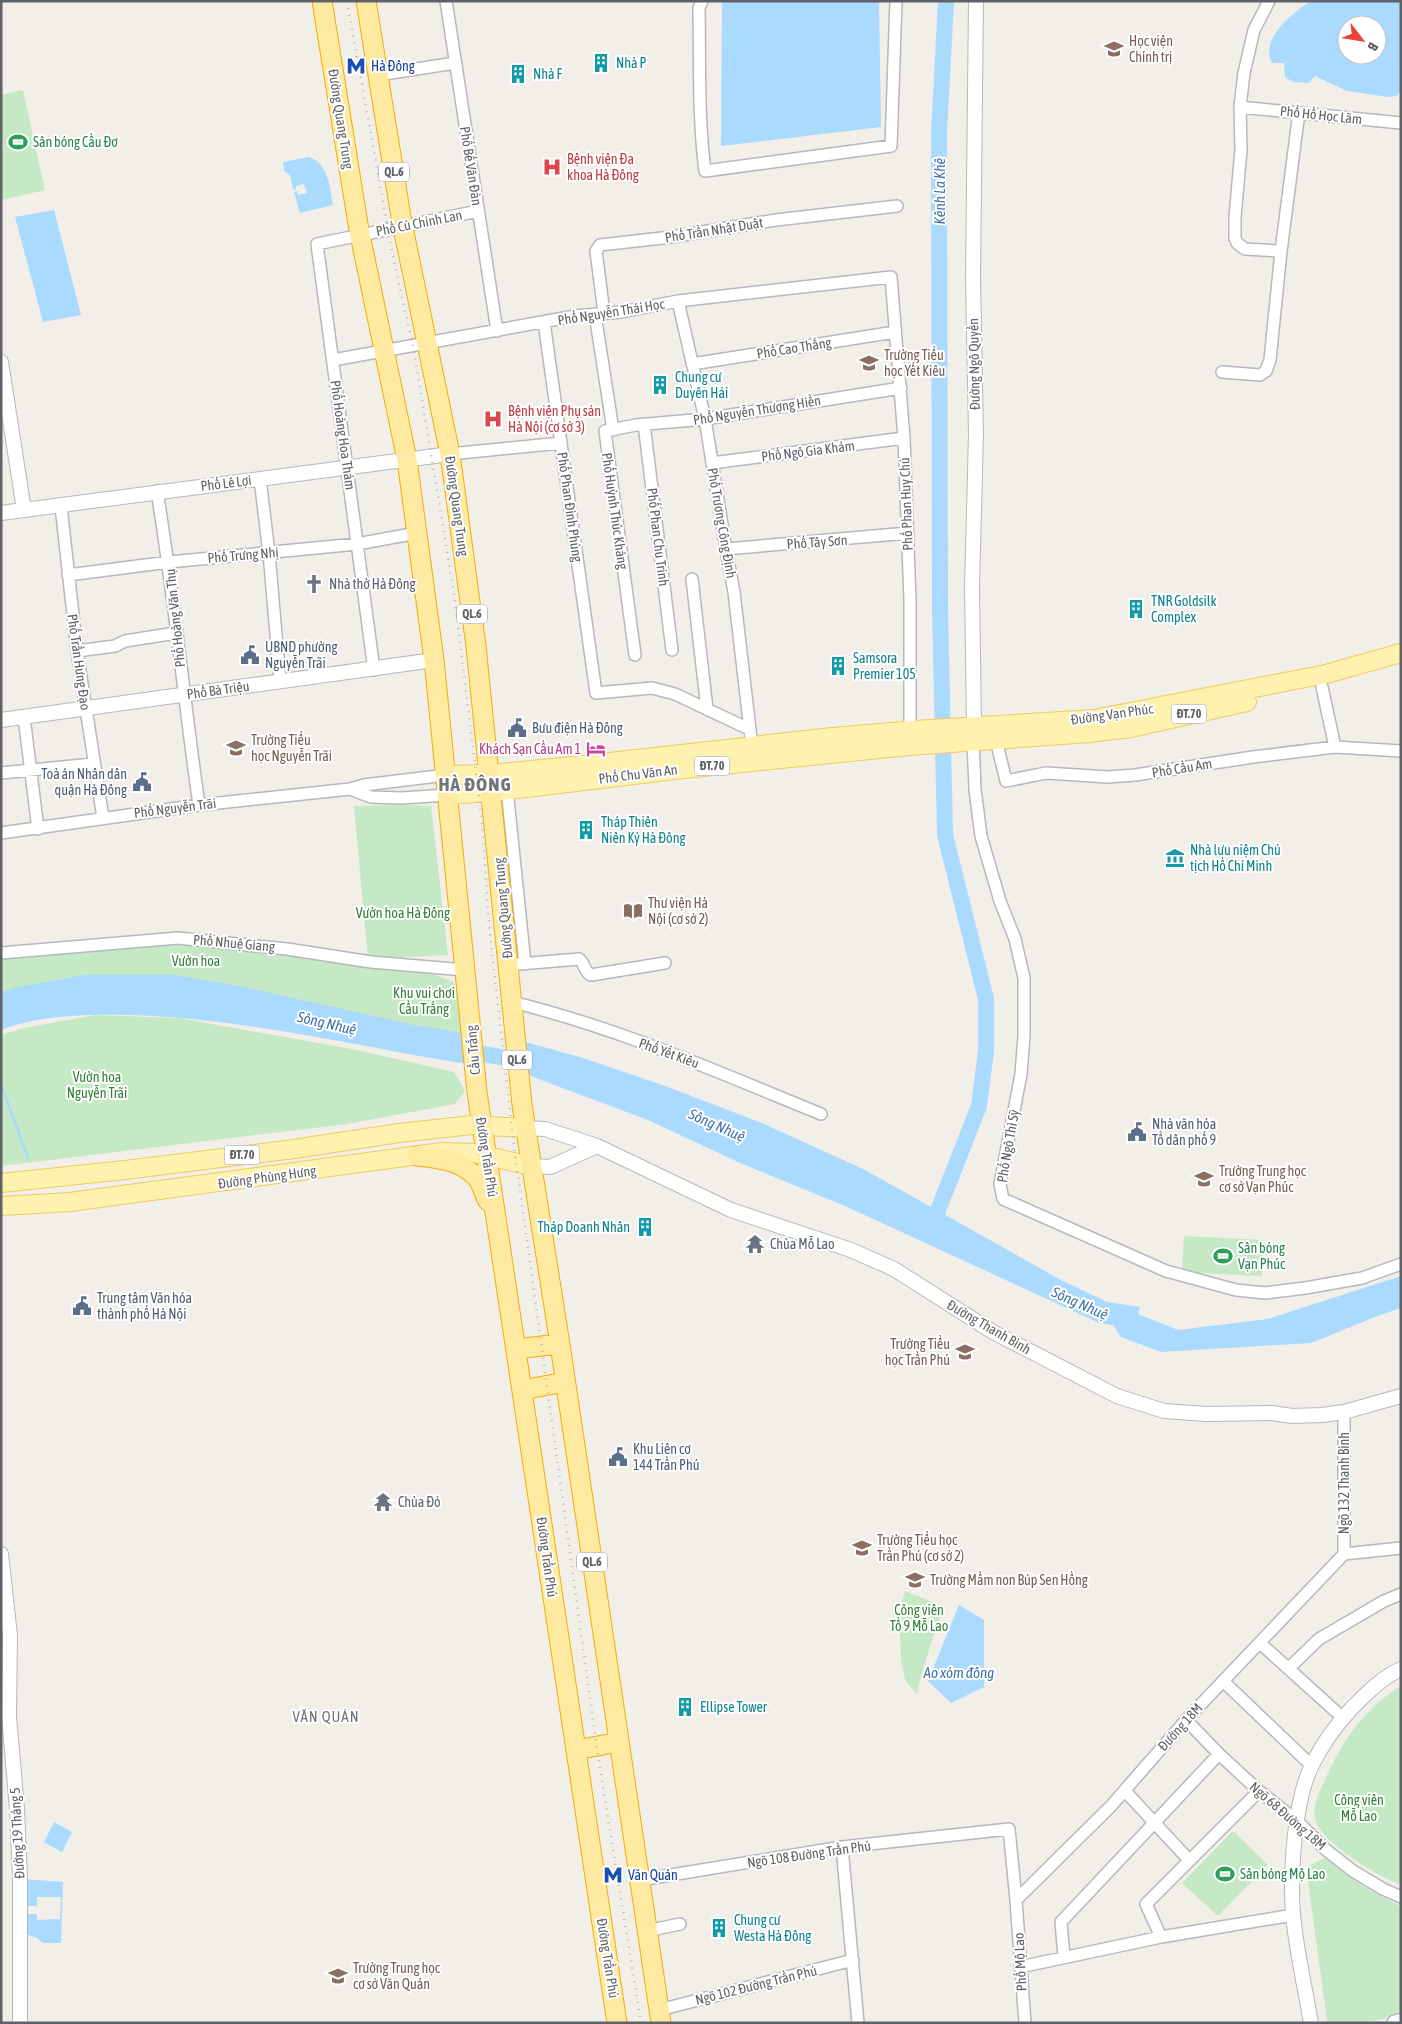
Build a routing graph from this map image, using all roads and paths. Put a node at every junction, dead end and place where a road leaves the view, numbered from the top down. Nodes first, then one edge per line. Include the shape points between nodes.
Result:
1 (322, 1) edge
2 (366, 1) edge
3 (446, 1) edge
4 (702, 1) edge
5 (896, 1) edge
6 (976, 1) edge
7 (1269, 1) edge
8 (455, 63) junction
9 (378, 75) junction
10 (1240, 107) junction
11 (1299, 112) junction
12 (1401, 123) edge
13 (897, 206) dead end
14 (478, 211) junction
15 (403, 228) junction
16 (360, 235) junction
17 (1281, 251) junction
18 (891, 277) joint
19 (678, 301) junction
20 (600, 314) junction
21 (544, 322) junction
22 (497, 331) junction
23 (895, 332) junction
24 (427, 342) junction
25 (384, 351) junction
26 (333, 360) junction
27 (1, 362) edge
28 (692, 364) junction
29 (1222, 372) dead end
30 (901, 388) junction
31 (705, 419) junction
32 (644, 424) junction
33 (613, 430) junction
34 (904, 438) junction
35 (561, 443) junction
36 (450, 454) junction
37 (407, 460) junction
38 (712, 463) junction
39 (347, 467) junction
40 (260, 479) junction
41 (157, 491) junction
42 (61, 506) junction
43 (24, 510) junction
44 (1, 513) edge
45 (417, 533) junction
46 (908, 534) junction
47 (358, 544) junction
48 (726, 549) junction
49 (269, 553) junction
50 (169, 562) junction
51 (68, 576) junction
52 (692, 580) dead end
53 (176, 633) junction
54 (672, 650) dead end
55 (77, 651) junction
56 (1401, 653) edge
57 (635, 655) dead end
58 (434, 660) junction
59 (1378, 665) junction
60 (1401, 665) edge
61 (374, 670) junction
62 (280, 682) junction
63 (1322, 687) junction
64 (183, 695) junction
65 (86, 708) junction
66 (707, 709) junction
67 (24, 717) junction
68 (1, 720) edge
69 (1062, 728) junction
70 (750, 729) junction
71 (970, 734) junction
72 (913, 738) junction
73 (996, 740) junction
74 (852, 744) junction
75 (752, 747) junction
76 (1335, 747) junction
77 (1401, 750) edge
78 (684, 761) junction
79 (93, 764) junction
80 (31, 770) junction
81 (1, 774) edge
82 (441, 776) junction
83 (499, 782) junction
84 (350, 789) junction
85 (443, 795) junction
86 (198, 805) junction
87 (103, 818) junction
88 (38, 829) junction
89 (1, 833) edge
90 (1, 953) edge
91 (665, 963) dead end
92 (517, 964) junction
93 (465, 970) junction
94 (469, 1008) joint
95 (513, 1009) junction
96 (477, 1092) joint
97 (821, 1114) dead end
98 (482, 1126) junction
99 (525, 1128) junction
100 (597, 1146) junction
101 (416, 1156) junction
102 (487, 1156) junction
103 (167, 1164) junction
104 (531, 1166) junction
105 (66, 1176) junction
106 (1, 1183) edge
107 (169, 1189) junction
108 (70, 1202) junction
109 (1, 1206) edge
110 (495, 1212) junction
111 (1401, 1264) edge
112 (559, 1344) junction
113 (516, 1349) junction
114 (565, 1382) junction
115 (522, 1390) junction
116 (1401, 1396) edge
117 (1344, 1412) junction
118 (1401, 1548) edge
119 (1, 1554) edge
120 (1344, 1554) junction
121 (1401, 1594) edge
122 (1260, 1642) junction
123 (1288, 1668) junction
124 (1401, 1668) edge
125 (1223, 1681) junction
126 (5, 1717) edge
127 (1343, 1718) junction
128 (1186, 1720) junction
129 (619, 1742) junction
130 (576, 1750) junction
131 (1219, 1754) junction
132 (1311, 1766) junction
133 (1125, 1790) junction
134 (1259, 1791) junction
135 (1154, 1822) junction
136 (1298, 1822) junction
137 (842, 1847) junction
138 (1188, 1860) junction
139 (640, 1880) junction
140 (1401, 1897) edge
141 (1016, 1900) junction
142 (1294, 1915) junction
143 (680, 1924) dead end
144 (647, 1931) junction
145 (1161, 1937) junction
146 (1064, 1957) junction
147 (853, 1960) junction
148 (1020, 1967) junction
149 (660, 2016) edge
150 (1401, 2022) edge
151 (20, 2023) edge
152 (617, 2023) edge
153 (858, 2023) edge
154 (1024, 2023) edge
155 (1311, 2023) edge
156 (1395, 2023) edge

1 - 16 highway, Đường Quang Trung
2 - 9 highway, Đường Quang Trung / QL.6
3 - 8 street, Phố Bế Văn Đàn
4 - 5 street via 701,112 705,171 891,146
6 - 71 street, Đường Ngô Quyền via 972,276 976,434
7 - 10 street via 1254,30
8 - 9 street
8 - 14 street, Phố Bế Văn Đàn
9 - 15 highway, Đường Quang Trung / QL.6
10 - 11 street, Phố Hồ Học Lãm
10 - 17 street via 1241,149 1235,238 1245,249
11 - 12 street, Phố Hồ Học Lãm
11 - 17 street
13 - 20 street, Phố Trần Nhật Duật via 600,245 596,251
14 - 15 street, Phố Cù Chính Lan
14 - 22 street, Phố Bế Văn Đàn
15 - 16 street, Phố Cù Chính Lan
15 - 24 highway, Đường Quang Trung / QL.6
16 - 25 highway, Đường Quang Trung
16 - 26 street, Phố Hoàng Hoa Thám via 316,244
17 - 29 street via 1270,360 1266,371 1260,375
18 - 19 street, Phố Nguyễn Thái Học
18 - 23 street, Phố Phan Huy Chú
19 - 20 street, Phố Nguyễn Thái Học
19 - 28 street, Phố Trương Công Định
20 - 21 street, Phố Nguyễn Thái Học
20 - 33 street, Phố Huỳnh Thúc Kháng
21 - 22 street, Phố Nguyễn Thái Học
21 - 35 street, Phố Phan Đình Phùng
22 - 24 street, Phố Nguyễn Thái Học
23 - 28 street, Phố Cao Thắng
23 - 30 street, Phố Phan Huy Chú
24 - 25 street, Phố Nguyễn Thái Học
24 - 36 highway, Đường Quang Trung / QL.6
25 - 26 street, Phố Nguyễn Thái Học
25 - 37 highway, Đường Quang Trung
26 - 39 street, Phố Hoàng Hoa Thám
27 - 43 street
28 - 31 street, Phố Trương Công Định
30 - 31 street, Phố Nguyễn Thượng Hiền
30 - 34 street, Phố Phan Huy Chú
31 - 32 street, Phố Nguyễn Thượng Hiền
31 - 38 street, Phố Trương Công Định
32 - 33 street, Phố Nguyễn Thượng Hiền
32 - 54 street, Phố Phan Chu Trinh
33 - 57 street, Phố Huỳnh Thúc Kháng via 605,431
34 - 38 street, Phố Ngô Gia Khảm
34 - 46 street, Phố Phan Huy Chú
35 - 36 street
35 - 66 street, Phố Phan Đình Phùng via 596,693 652,688 675,694
36 - 37 street, Phố Lê Lợi
36 - 83 highway, Đường Quang Trung / QL.6 via 476,646
37 - 39 street, Phố Lê Lợi
37 - 45 highway, Đường Quang Trung
38 - 48 street, Phố Trương Công Định
39 - 40 street, Phố Lê Lợi
39 - 47 street, Phố Hoàng Hoa Thám
40 - 41 street, Phố Lê Lợi
40 - 49 street
41 - 42 street, Phố Lê Lợi
41 - 50 street, Phố Hoàng Văn Thụ
42 - 43 street, Phố Lê Lợi
42 - 51 street, Phố Trần Hưng Đạo
43 - 44 street, Phố Lê Lợi
45 - 47 street, Phố Trưng Nhị
45 - 58 highway, Đường Quang Trung
46 - 48 street, Phố Tây Sơn
46 - 72 street, Phố Phan Huy Chú
47 - 49 street, Phố Trưng Nhị
47 - 61 street, Phố Hoàng Hoa Thám
48 - 70 street, Phố Trương Công Định
49 - 50 street, Phố Trưng Nhị
49 - 62 street
50 - 51 street, Phố Trưng Nhị
50 - 53 street, Phố Hoàng Văn Thụ
51 - 55 street, Phố Trần Hưng Đạo
52 - 66 street
53 - 55 street
53 - 64 street, Phố Hoàng Văn Thụ
55 - 65 street, Phố Trần Hưng Đạo
56 - 59 main road, Đường Vạn Phúc / ĐT.70
58 - 61 street, Phố Bà Triệu
58 - 82 highway, Đường Quang Trung
59 - 60 main road, Đường Vạn Phúc / ĐT.70
59 - 63 main road, Đường Vạn Phúc / ĐT.70
59 - 69 main road, Đường Vạn Phúc / ĐT.70 via 1094,719
61 - 62 street, Phố Bà Triệu
62 - 64 street, Phố Bà Triệu
63 - 69 main road, Đường Vạn Phúc / ĐT.70 via 1131,728
63 - 76 street
64 - 65 street, Phố Bà Triệu
64 - 86 street, Phố Hoàng Văn Thụ
65 - 67 street, Phố Bà Triệu
65 - 79 street, Phố Trần Hưng Đạo
66 - 70 street
67 - 68 street, Phố Bà Triệu
67 - 80 street
69 - 71 main road, Đường Vạn Phúc / ĐT.70
69 - 73 main road, Đường Vạn Phúc / ĐT.70
70 - 75 street, Phố Trương Công Định
71 - 72 main road, ĐT.70
71 - 73 main road, Đường Vạn Phúc / ĐT.70
71 - 111 street, Phố Ngô Thì Sỹ via 981,836 1015,939 1024,978 1021,1074 1000,1184 1003,1199 1166,1271 1236,1290 1265,1293 1306,1288 1362,1278
72 - 74 main road, Phố Chu Văn An / ĐT.70
73 - 76 street, Phố Cầu Am via 1006,781 1046,772 1108,777 1135,775
74 - 75 main road, Phố Chu Văn An / ĐT.70
74 - 78 main road, Phố Chu Văn An / ĐT.70
75 - 78 main road, Phố Chu Văn An / ĐT.70
76 - 77 street, Phố Cầu Am
78 - 83 main road, Phố Chu Văn An / ĐT.70
79 - 80 street
79 - 87 street, Phố Trần Hưng Đạo
80 - 81 street
80 - 88 street
82 - 83 main road, Phố Chu Văn An / ĐT.70
82 - 84 street, Phố Nguyễn Trãi
82 - 85 highway, Đường Quang Trung
83 - 85 main road, Phố Chu Văn An / ĐT.70
83 - 92 highway, Đường Quang Trung / QL.6
84 - 85 street, Phố Nguyễn Trãi via 371,797
84 - 86 street, Phố Nguyễn Trãi
85 - 93 highway, Đường Quang Trung
86 - 87 street, Phố Nguyễn Trãi
87 - 88 street, Phố Nguyễn Trãi
88 - 89 street, Phố Nguyễn Trãi
90 - 93 street, Phố Nhuệ Giang via 178,938
91 - 92 street via 591,975 579,960
92 - 95 highway, Đường Quang Trung / QL.6
93 - 94 highway, Đường Quang Trung
94 - 96 highway, Cầu Trắng
95 - 97 street, Phố Yết Kiêu via 567,1017 694,1061
95 - 99 highway, QL.6
96 - 98 highway, Đường Trần Phú
98 - 99 main road, Đường Phùng Hưng / ĐT.70
98 - 102 highway, Đường Trần Phú
98 - 103 main road, Đường Phùng Hưng / ĐT.70 via 399,1133
99 - 100 street, Đường Thanh Bình via 545,1130
99 - 104 highway, QL.6
100 - 104 street via 550,1167
100 - 117 street, Đường Thanh Bình via 731,1210 851,1250 894,1269 993,1332 1117,1396 1171,1413 1272,1413 1292,1416
101 - 102 main road, Đường Phùng Hưng / ĐT.70 via 442,1152
101 - 107 main road, Đường Phùng Hưng / ĐT.70
101 - 110 highway via 444,1159 472,1173
102 - 104 main road, Đường Phùng Hưng / ĐT.70
102 - 110 highway, Đường Trần Phú
103 - 105 main road, Đường Phùng Hưng / ĐT.70
103 - 107 main road
104 - 112 highway, QL.6
105 - 106 main road, Đường Phùng Hưng / ĐT.70
105 - 108 main road
107 - 108 main road, Đường Phùng Hưng / ĐT.70
108 - 109 main road, Đường Phùng Hưng / ĐT.70
110 - 113 highway, Đường Trần Phú
112 - 113 highway
112 - 114 highway, QL.6
113 - 115 highway, Đường Trần Phú
114 - 115 highway
114 - 129 highway, QL.6
115 - 130 highway, Đường Trần Phú
116 - 117 street, Đường Thanh Bình
117 - 120 street, Ngõ 132 Thanh Bình
118 - 120 street
119 - 126 street, Đường 19 Tháng 5 via 10,1635
120 - 122 street, Đường 18M
121 - 123 street via 1319,1639
122 - 123 street
122 - 125 street, Đường 18M
123 - 127 street
124 - 127 street via 1368,1692
125 - 128 street, Đường 18M
125 - 132 street
126 - 151 street, Đường 19 Tháng 5 via 17,1809
127 - 132 street
128 - 131 street, Ngõ 68 Đường 18M
128 - 133 street, Đường 18M
129 - 130 highway
129 - 139 highway, QL.6
130 - 152 highway, Đường Trần Phú
131 - 134 street, Ngõ 68 Đường 18M
131 - 135 street
132 - 136 street via 1302,1792
133 - 135 street
133 - 141 street, Đường 18M
134 - 136 street, Ngõ 68 Đường 18M
134 - 138 street
135 - 138 street
135 - 146 street via 1061,1922
136 - 140 street, Ngõ 68 Đường 18M via 1353,1871
136 - 142 street via 1293,1868
137 - 139 street, Ngõ 108 Đường Trần Phú
137 - 141 street, Ngõ 108 Đường Trần Phú via 1008,1829
137 - 147 street
138 - 145 street via 1146,1904
139 - 144 highway, QL.6
141 - 148 street, Phố Mộ Lao
142 - 145 street
142 - 155 street
143 - 144 street
144 - 149 highway, QL.6
145 - 146 street
146 - 148 street
147 - 149 street, Ngõ 102 Đường Trần Phú
147 - 153 street
148 - 154 street, Phố Mộ Lao
150 - 156 main road

